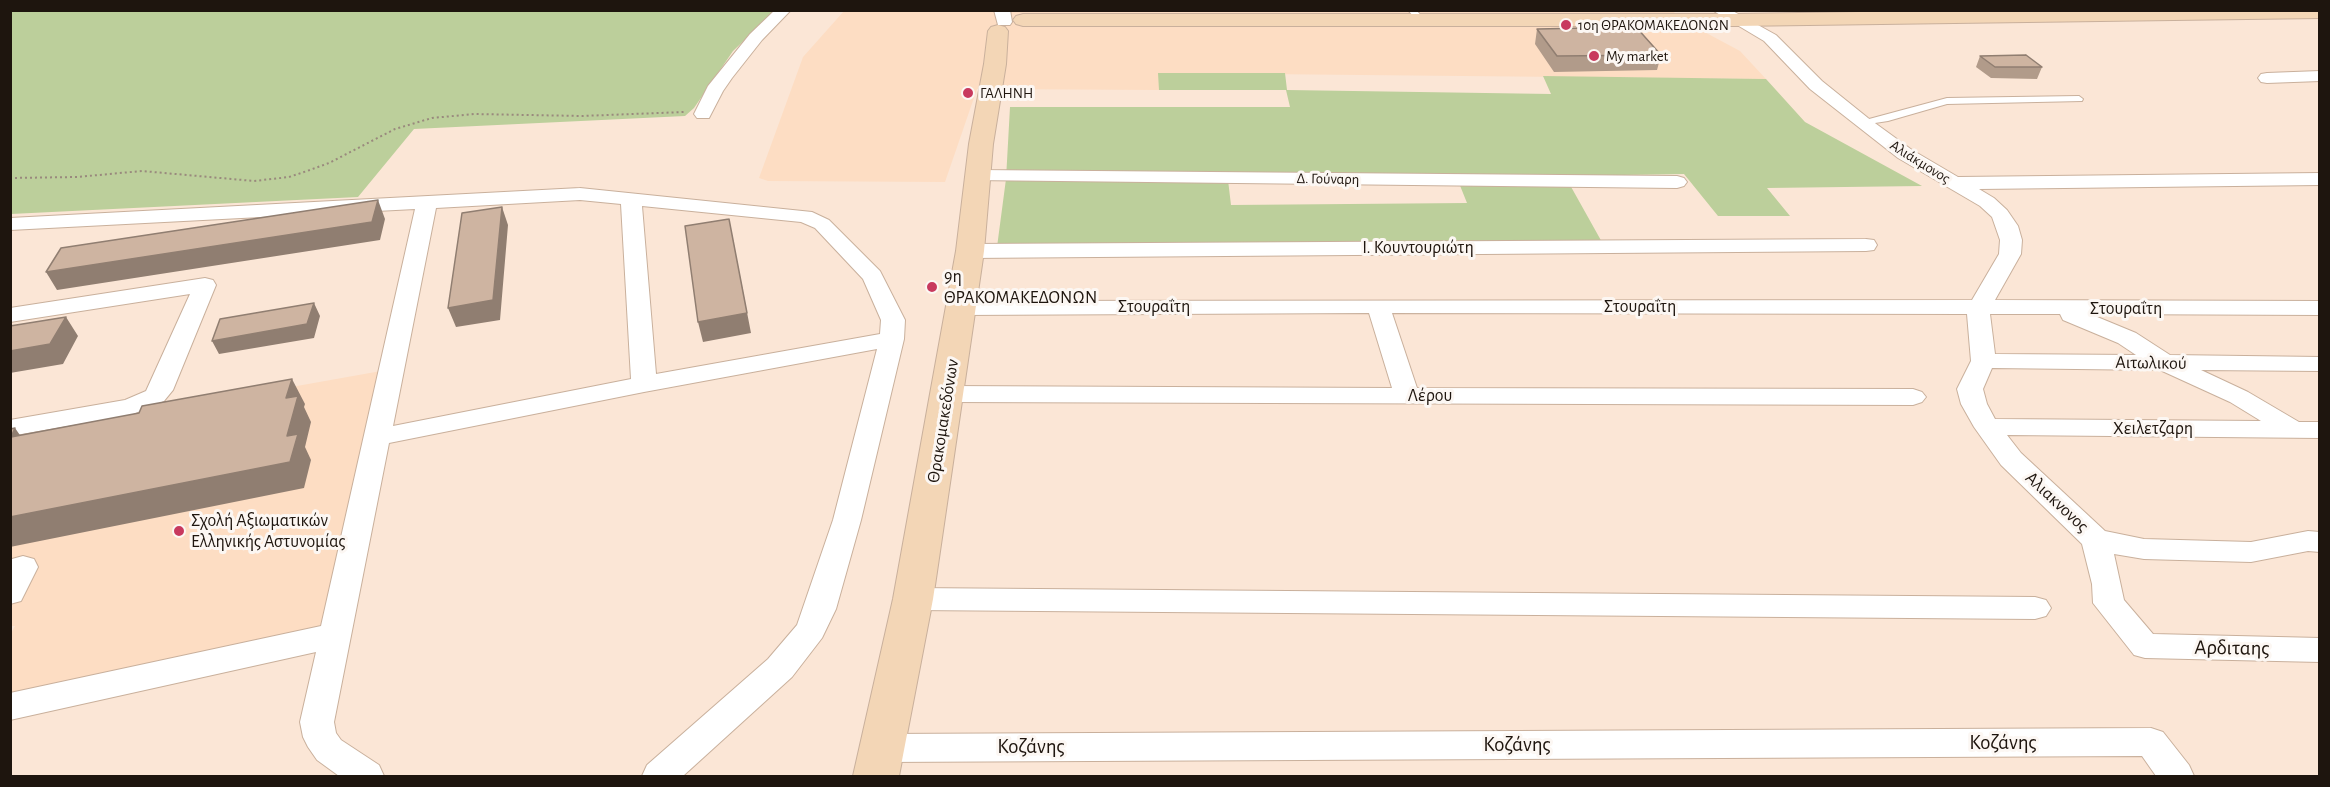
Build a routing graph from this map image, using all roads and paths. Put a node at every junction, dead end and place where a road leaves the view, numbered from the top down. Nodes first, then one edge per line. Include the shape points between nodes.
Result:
1 (784, 10) edge
2 (2304, 12) edge
3 (1727, 15) edge
4 (1366, 16) edge
5 (1417, 16) edge
6 (1015, 25) edge
7 (2319, 76) edge
8 (2267, 78) dead end
9 (2079, 99) dead end
10 (704, 112) joint
11 (1862, 122) junction
12 (2319, 164) edge
13 (978, 176) junction
14 (10, 178) edge
15 (2319, 179) edge
16 (2261, 180) junction
17 (1677, 183) dead end
18 (1954, 183) junction
19 (631, 199) junction
20 (427, 202) junction
21 (10, 224) edge
22 (1866, 245) dead end
23 (970, 251) junction
24 (1378, 306) junction
25 (961, 308) junction
26 (2319, 308) edge
27 (1978, 309) junction
28 (2051, 309) junction
29 (10, 315) edge
30 (892, 339) junction
31 (1983, 361) junction
32 (2165, 363) junction
33 (2319, 364) edge
34 (644, 384) junction
35 (947, 394) junction
36 (1407, 396) junction
37 (1913, 397) dead end
38 (1987, 427) junction
39 (10, 428) edge
40 (2307, 430) edge
41 (379, 437) junction
42 (2096, 540) junction
43 (2319, 542) edge
44 (913, 599) junction
45 (2035, 608) dead end
46 (337, 634) junction
47 (2145, 646) joint
48 (2319, 650) edge
49 (10, 707) edge
50 (880, 762) edge
51 (366, 777) edge
52 (660, 777) edge
53 (2176, 777) edge

1 - 10 street via 737,60 714,90
2 - 3 main road, Θρακομακεδόνων
3 - 5 main road, Θρακομακεδόνων
3 - 11 street, Αλιάκμονος via 1770,38 1816,85
4 - 5 main road, Θρακομακεδόνων
4 - 6 main road, Θρακομακεδόνων via 1086,20
6 - 13 main road, Θρακομακεδόνων via 995,64
7 - 8 street
9 - 11 lane via 1947,101
10 - 14 path via 474,114 432,118 395,129 307,171 254,181 142,171
11 - 18 street, Αλιάκμονος
12 - 16 street
13 - 17 street, Δ. Γούναρη
13 - 23 main road, Θρακομακεδόνων
15 - 16 street
16 - 18 street
18 - 27 street, Αλιάκμονος via 1988,202 2000,214 2011,240 2010,254
19 - 20 street via 580,195
19 - 30 street via 815,219 876,282 890,312
19 - 34 street
20 - 21 street
20 - 41 street
22 - 23 street, Ι. Κουντουριώτη
23 - 25 main road, Θρακομακεδόνων
24 - 25 street, Στουραΐτη
24 - 27 street, Στουραΐτη
24 - 36 street
25 - 35 main road, Θρακομακεδόνων
26 - 28 street, Στουραΐτη
27 - 28 street, Στουραΐτη
27 - 31 street
28 - 32 street via 2127,338
29 - 39 street via 206,285 155,396 131,407
30 - 34 street
30 - 52 street via 847,520 811,630 780,668
31 - 32 street, Αιτωλικού
31 - 38 street, Αλιακνονος via 1970,389
32 - 33 street, Αιτωλικού
32 - 40 street
34 - 41 street
35 - 36 street, Λέρου
35 - 44 main road, Θρακομακεδόνων
36 - 37 street, Λέρου
38 - 40 street, Χειλετζαρη
38 - 42 street, Αλιακνονος via 2011,459
41 - 46 street
42 - 43 street via 2144,549 2251,552
42 - 47 street, Αλιακνονος via 2109,603
44 - 45 street
44 - 50 main road, Θρακομακεδόνων
46 - 49 street
46 - 51 street via 317,722 320,737 329,750
47 - 48 street, Αρδιταης
50 - 53 street, Κοζάνης via 2151,742

